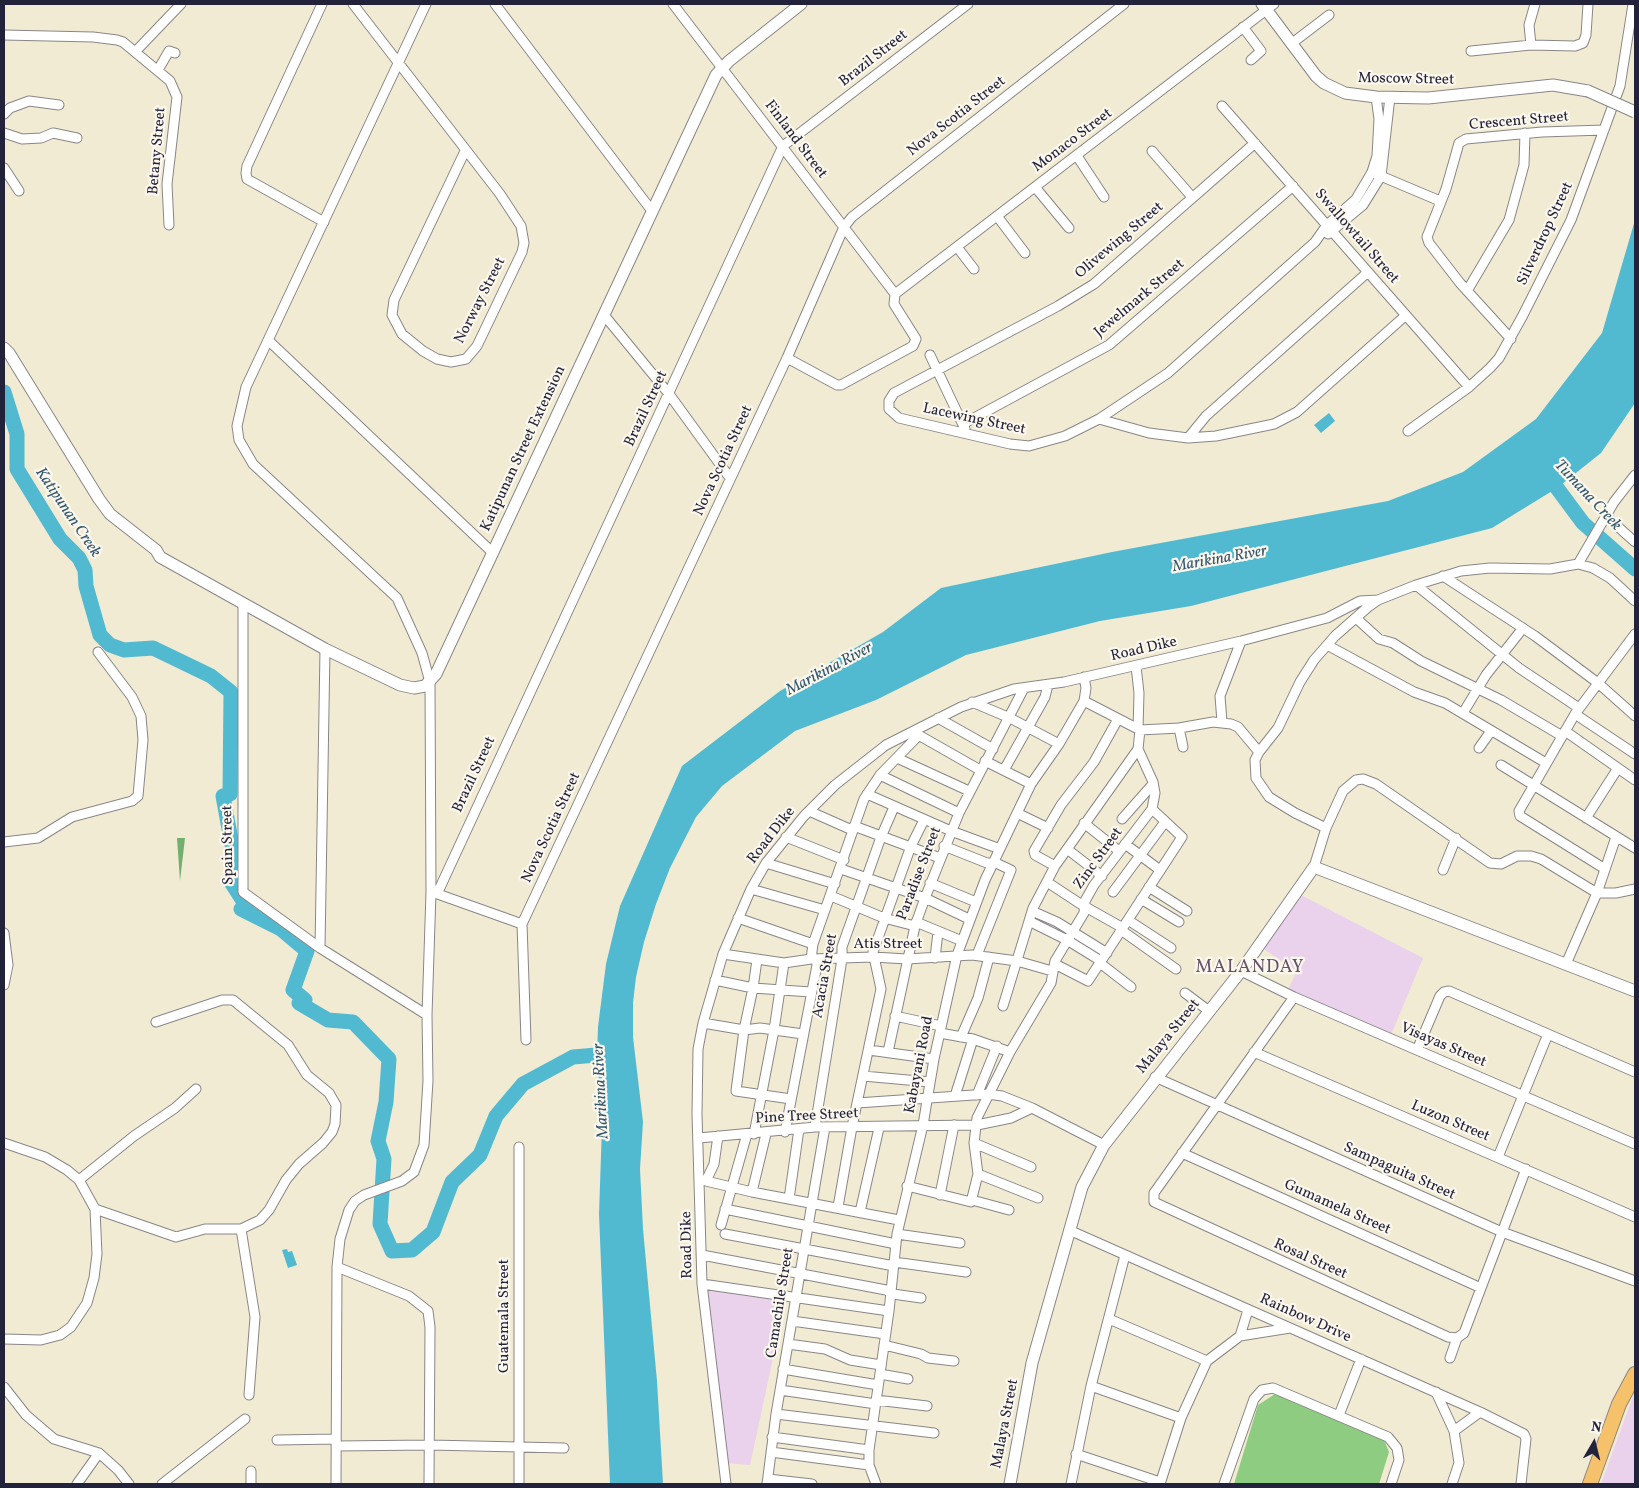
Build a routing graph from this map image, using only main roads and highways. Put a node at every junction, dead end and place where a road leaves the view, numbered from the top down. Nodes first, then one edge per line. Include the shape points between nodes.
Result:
1 (1635, 1374) edge
2 (1590, 1484) edge

1 - 2 main road via 1620,1404

